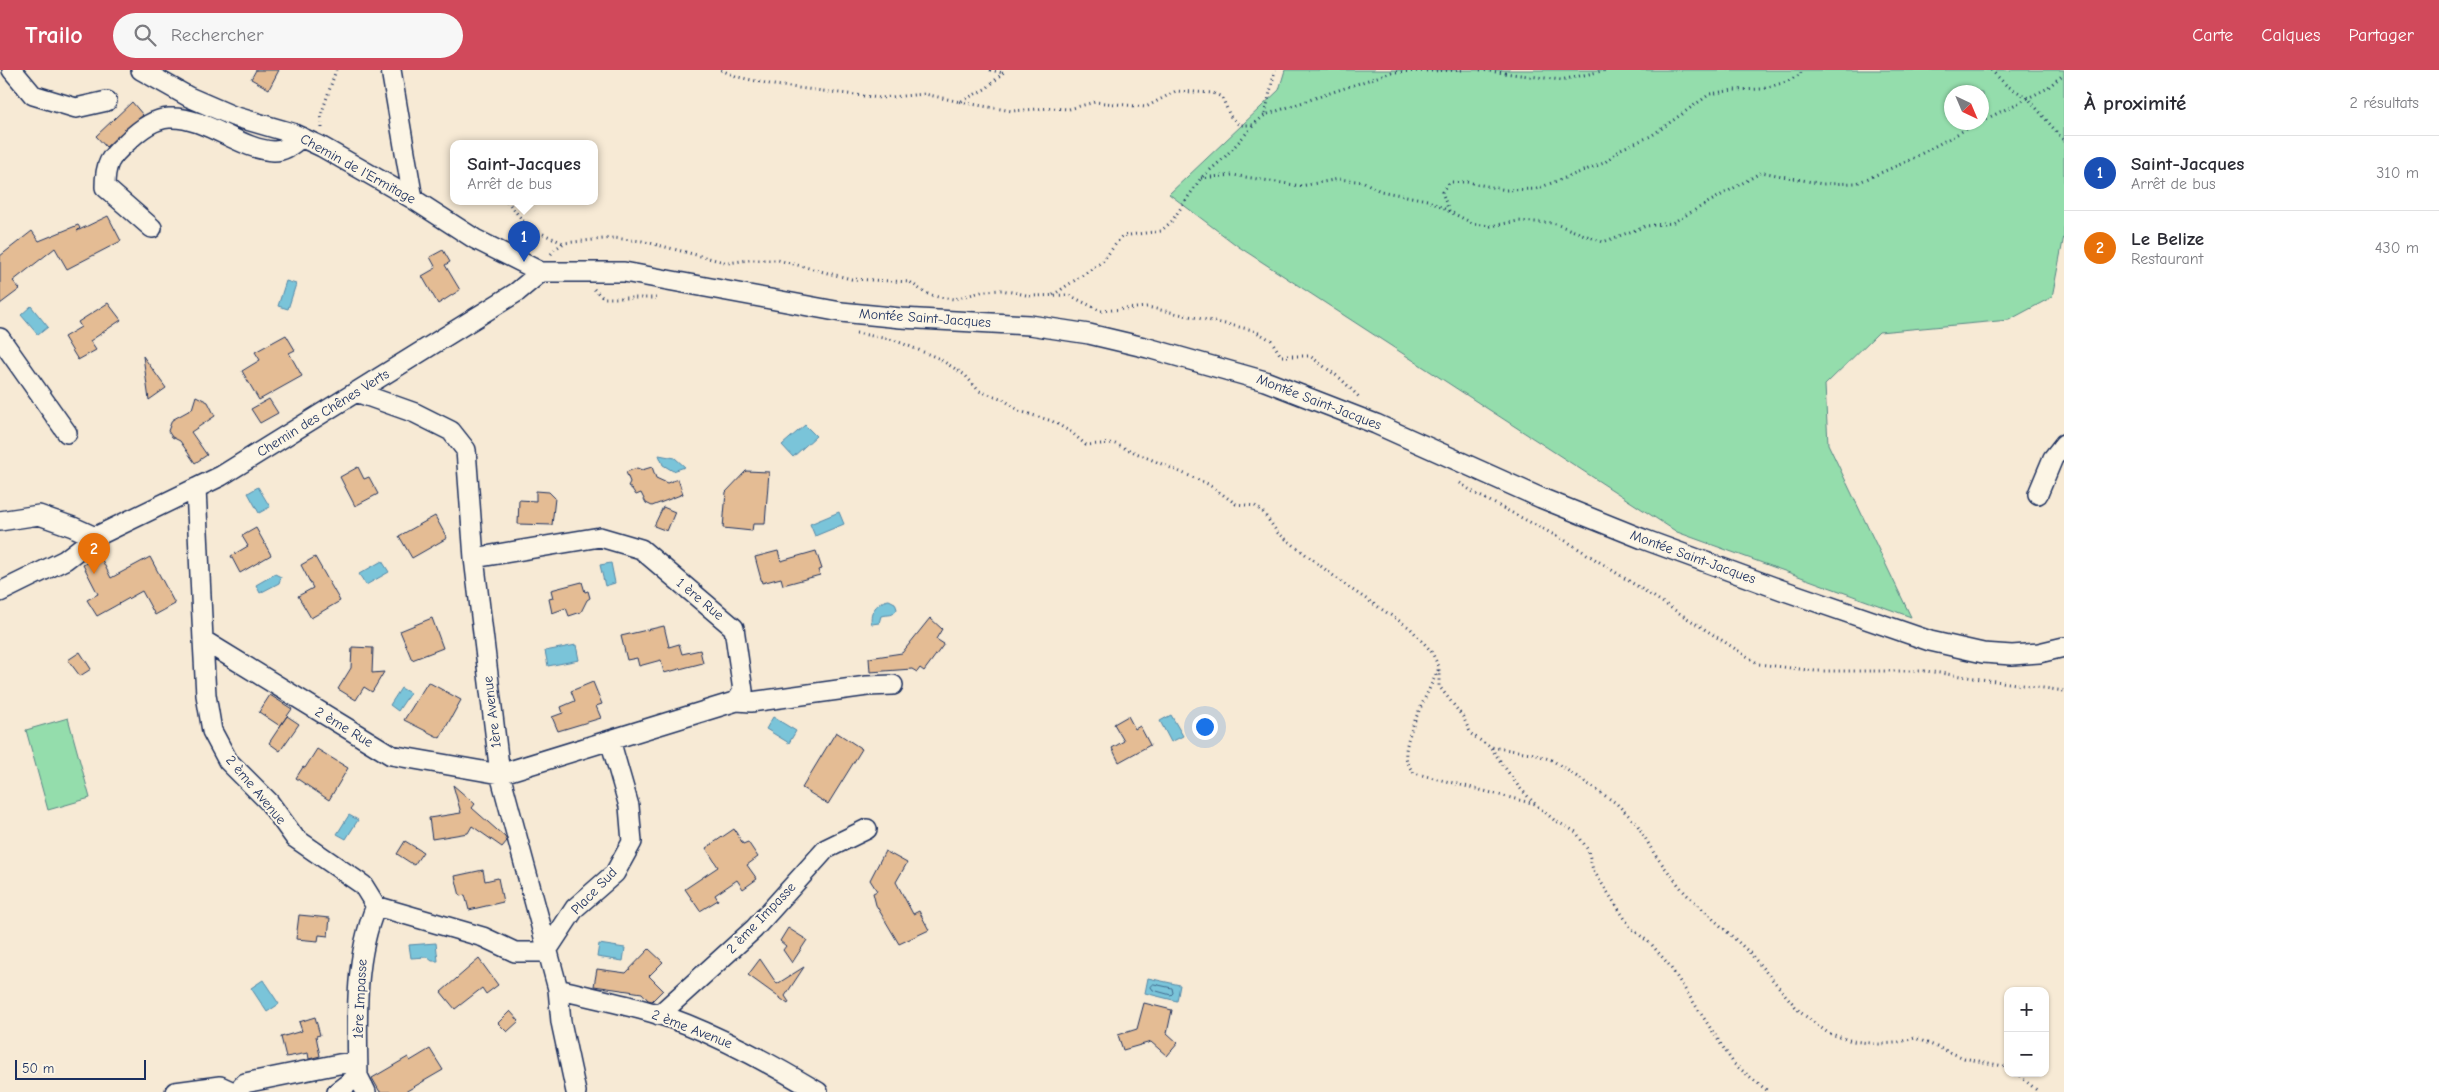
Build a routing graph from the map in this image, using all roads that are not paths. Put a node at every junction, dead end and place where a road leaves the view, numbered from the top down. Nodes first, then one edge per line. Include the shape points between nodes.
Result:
1 (12, 70) edge
2 (141, 70) edge
3 (390, 70) edge
4 (107, 101) dead end
5 (301, 137) junction
6 (414, 199) junction
7 (152, 228) dead end
8 (541, 272) junction
9 (0, 338) edge
10 (356, 392) junction
11 (67, 433) dead end
12 (2064, 444) edge
13 (196, 488) junction
14 (2038, 494) dead end
15 (0, 521) edge
16 (95, 537) junction
17 (474, 558) junction
18 (0, 592) edge
19 (203, 640) junction
20 (2064, 647) edge
21 (893, 684) dead end
22 (737, 701) junction
23 (610, 740) junction
24 (500, 774) junction
25 (867, 829) dead end
26 (376, 906) junction
27 (546, 952) junction
28 (558, 989) junction
29 (660, 1015) junction
30 (360, 1077) edge
31 (175, 1092) edge
32 (235, 1092) edge
33 (337, 1092) edge
34 (576, 1092) edge
35 (818, 1092) edge

1 - 4 street via 33,95 76,108
2 - 5 street, Chemin de l'Ermitage via 189,97 233,116
3 - 6 street
5 - 6 street, Chemin de l'Ermitage
5 - 7 street via 292,146 275,151 190,120 168,118 152,122 133,135 105,168 105,188
6 - 8 street, Chemin de l'Ermitage via 475,239
8 - 10 street, Chemin des Chênes Verts via 517,292
8 - 20 street, Montée Saint-Jacques via 624,272 841,312 1030,325 1089,334 1200,361 1266,380 1376,424 1635,536 1930,641 1983,653 2012,655
9 - 11 street
10 - 13 street, Chemin des Chênes Verts via 221,476
10 - 17 street, 1ère Avenue via 415,413 451,431 466,450
12 - 14 street
13 - 16 street, Chemin des Chênes Verts
13 - 19 street, 2 ème Avenue
15 - 16 street via 39,515
16 - 18 street, Chemin des Chênes Verts via 65,560
17 - 22 street, 1 ère Rue via 600,537 641,549 734,628 743,690
17 - 24 street, 1ère Avenue
19 - 24 street, 2 ème Rue via 390,755
19 - 26 street, 2 ème Avenue via 212,731 228,761 269,802 295,838 363,885
21 - 22 street via 751,702
22 - 23 street
23 - 24 street
23 - 27 street, Place Sud via 629,806 632,842 615,873 575,908
24 - 27 street, 1ère Avenue
25 - 29 street, 2 ème Impasse via 826,849 754,928
26 - 27 street via 483,937 515,952
26 - 30 street, 1ère Impasse via 361,959
27 - 28 street, 1ère Avenue
28 - 29 street, 2 ème Avenue
28 - 34 street, 1ère Avenue via 561,1022
29 - 35 street, 2 ème Avenue via 754,1054
30 - 32 street via 339,1064 245,1084
30 - 33 street
31 - 32 street via 220,1086

